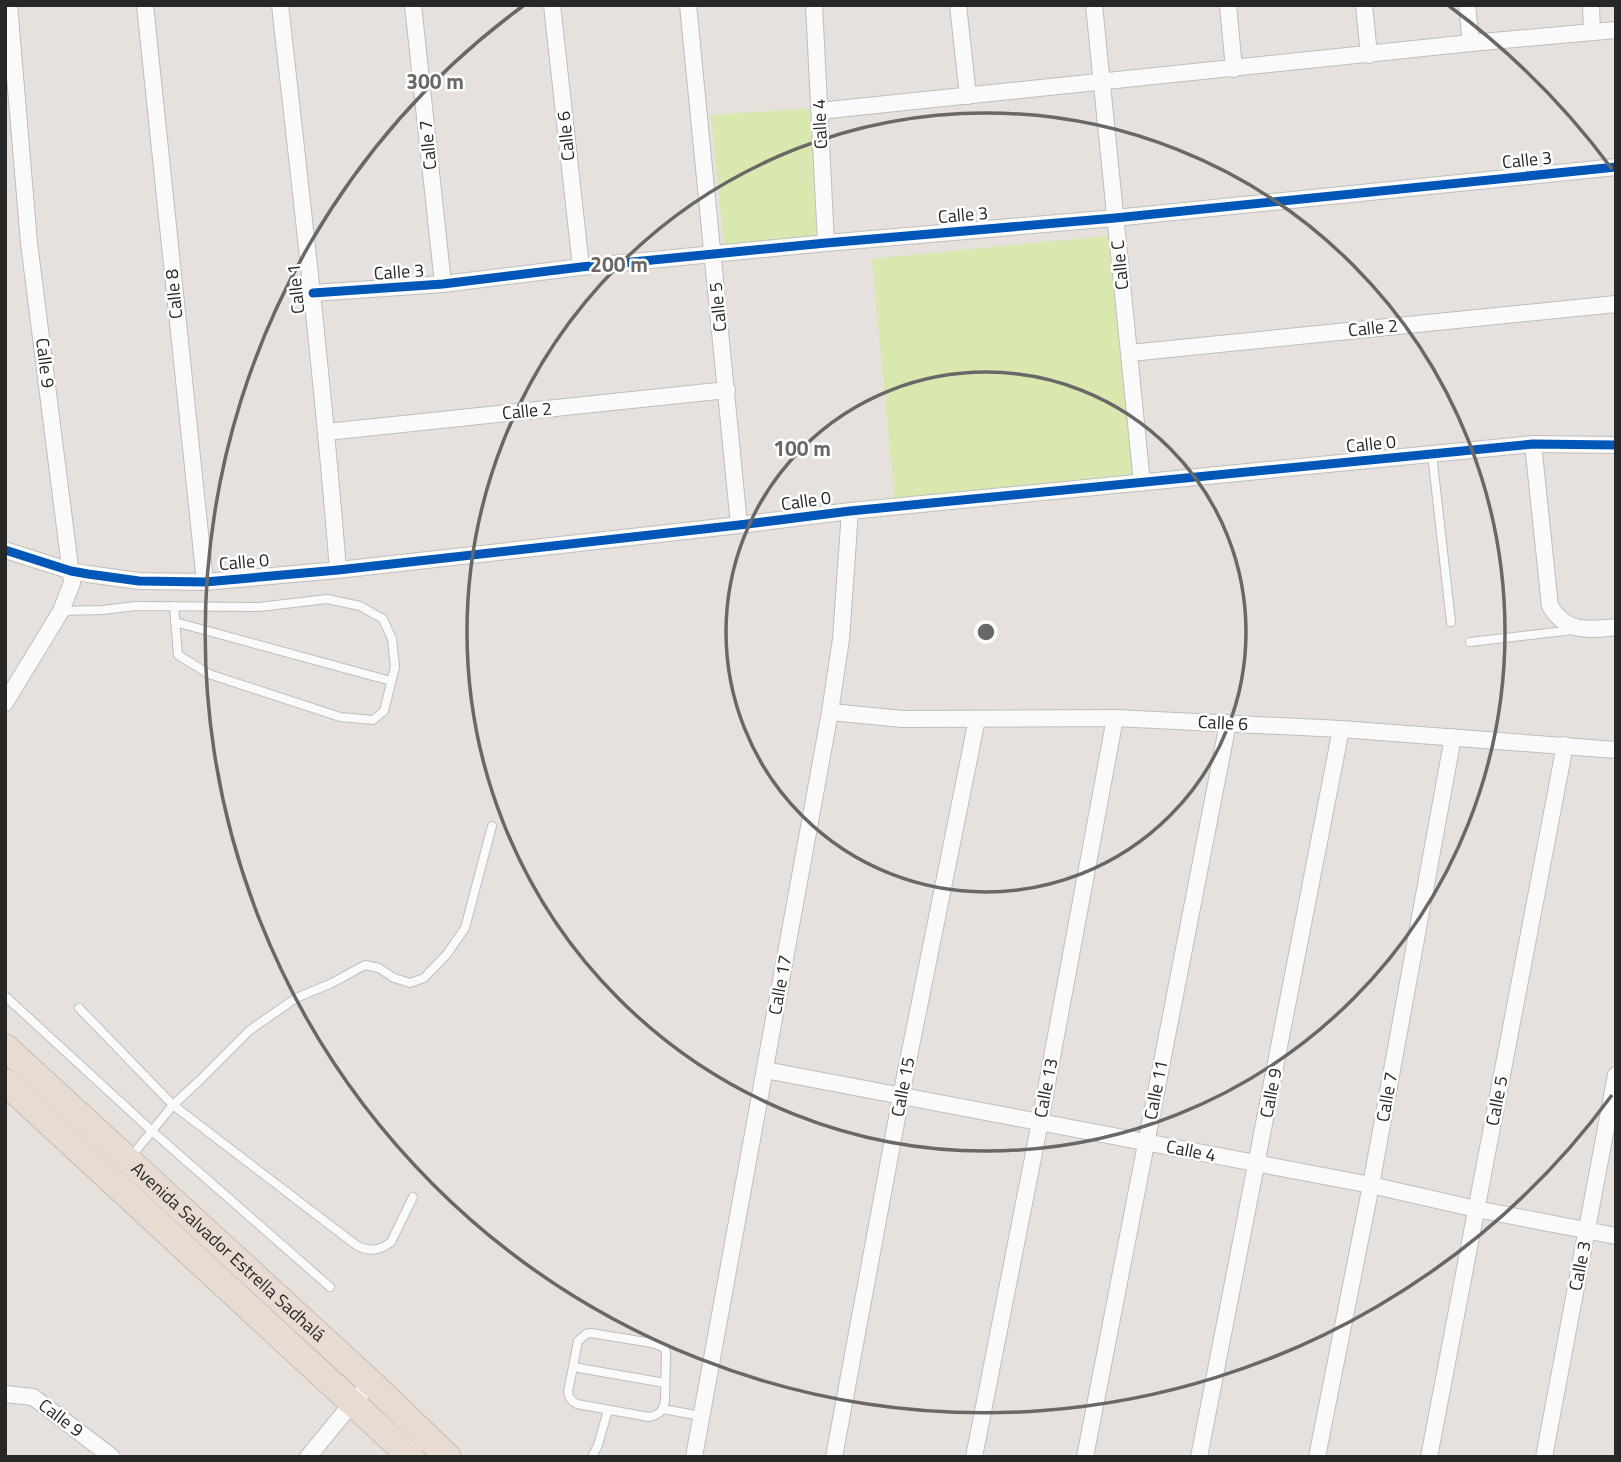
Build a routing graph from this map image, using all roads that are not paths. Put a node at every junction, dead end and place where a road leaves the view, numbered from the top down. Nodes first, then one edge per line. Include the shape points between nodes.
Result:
1 (9, 5) edge
2 (145, 5) edge
3 (280, 5) edge
4 (413, 5) edge
5 (552, 5) edge
6 (688, 5) edge
7 (814, 5) edge
8 (958, 5) edge
9 (1094, 5) edge
10 (1228, 5) edge
11 (1364, 5) edge
12 (1466, 5) edge
13 (1591, 5) edge
14 (1616, 30) edge
15 (1592, 32) junction
16 (1471, 43) junction
17 (1369, 55) junction
18 (1234, 69) junction
19 (1102, 81) junction
20 (968, 96) junction
21 (820, 111) junction
22 (1616, 167) edge
23 (1115, 218) junction
24 (826, 243) junction
25 (713, 255) junction
26 (581, 267) junction
27 (443, 284) junction
28 (313, 293) junction
29 (1616, 304) edge
30 (1130, 353) junction
31 (727, 390) junction
32 (327, 432) junction
33 (1533, 444) junction
34 (1616, 445) edge
35 (1432, 454) junction
36 (1142, 483) junction
37 (850, 511) junction
38 (739, 525) junction
39 (5, 550) edge
40 (338, 570) junction
41 (71, 571) junction
42 (205, 582) junction
43 (174, 606) junction
44 (61, 611) junction
45 (174, 622) junction
46 (1451, 622) dead end
47 (1616, 627) edge
48 (1583, 629) junction
49 (1470, 642) dead end
50 (391, 681) junction
51 (5, 703) edge
52 (830, 712) junction
53 (1115, 718) junction
54 (977, 719) junction
55 (1228, 723) junction
56 (1341, 729) junction
57 (1453, 737) junction
58 (1565, 745) junction
59 (1616, 750) edge
60 (492, 826) dead end
61 (5, 996) edge
62 (79, 1009) dead end
63 (5, 1047) edge
64 (765, 1070) junction
65 (1616, 1075) edge
66 (5, 1082) edge
67 (901, 1096) junction
68 (173, 1105) junction
69 (5, 1106) edge
70 (1040, 1122) junction
71 (152, 1131) junction
72 (1146, 1142) junction
73 (129, 1160) junction
74 (1257, 1163) junction
75 (1371, 1185) junction
76 (413, 1197) dead end
77 (1476, 1209) junction
78 (1587, 1230) junction
79 (1616, 1236) edge
80 (330, 1287) dead end
81 (573, 1367) junction
82 (666, 1383) junction
83 (362, 1392) junction
84 (5, 1394) edge
85 (663, 1409) junction
86 (608, 1410) junction
87 (701, 1416) junction
88 (402, 1453) edge
89 (112, 1457) edge
90 (308, 1457) edge
91 (448, 1457) edge
92 (592, 1457) edge
93 (694, 1457) edge
94 (834, 1457) edge
95 (974, 1457) edge
96 (1084, 1457) edge
97 (1199, 1457) edge
98 (1317, 1457) edge
99 (1429, 1457) edge
100 (1544, 1457) edge

1 - 41 street, Calle 9 via 29,243
2 - 42 street, Calle 8
3 - 28 street, Calle 1
4 - 27 street, Calle 7
5 - 26 street, Calle 6
6 - 25 street, Calle 5
7 - 21 street, Calle 4
8 - 20 street
9 - 19 street, Calle C
10 - 18 street
11 - 17 street
12 - 16 street
13 - 15 street
14 - 15 street
15 - 16 street
16 - 17 street
17 - 18 street
18 - 19 street
19 - 20 street
19 - 23 street, Calle C
20 - 21 street
21 - 24 street, Calle 4
22 - 23 street, Calle 3
23 - 24 street, Calle 3
23 - 30 street, Calle C
24 - 25 street, Calle 3
25 - 26 street, Calle 3
25 - 31 street, Calle 5
26 - 27 street, Calle 3
27 - 28 street, Calle 3
28 - 32 street, Calle 1
29 - 30 street, Calle 2
30 - 36 street, Calle C
31 - 32 street, Calle 2
31 - 38 street, Calle 5
32 - 40 street, Calle 1
33 - 34 street, Calle 0
33 - 35 street, Calle 0
33 - 48 street via 1550,606 1561,620
35 - 36 street, Calle 0
35 - 46 lane
36 - 37 street, Calle 0
37 - 38 street, Calle 0
37 - 52 street, Calle 17 via 841,639
38 - 40 street, Calle 0
39 - 41 street, Calle 0
40 - 42 street, Calle 0
41 - 42 street, Calle 0
41 - 44 street, Calle 9 via 72,583
43 - 44 lane
43 - 45 lane
43 - 50 lane via 259,607 327,599 360,606 383,619 391,639
44 - 51 street, Calle 9
45 - 50 lane
45 - 50 lane via 178,655 209,674 340,717 373,720 384,711
47 - 48 street
48 - 49 lane
52 - 54 street, Calle 6 via 903,719
52 - 64 street, Calle 17
53 - 54 street, Calle 6
53 - 55 street, Calle 6
53 - 70 street, Calle 13
54 - 67 street, Calle 15
55 - 56 street, Calle 6
55 - 72 street, Calle 11
56 - 57 street, Calle 6
56 - 74 street, Calle 9
57 - 58 street, Calle 6
57 - 75 street, Calle 7
58 - 59 street, Calle 6
58 - 77 street, Calle 5
60 - 68 lane via 465,928 425,978 410,983 365,965 296,998 250,1030
61 - 71 lane
62 - 68 lane
63 - 73 highway, Avenida Salvador Estrella Sadhalá
64 - 67 street, Calle 4
64 - 87 street, Calle 17
65 - 78 street, Calle 3
66 - 83 highway, Avenida Salvador Estrella Sadhalá
67 - 70 street, Calle 4
67 - 94 street, Calle 15
68 - 71 lane
68 - 76 lane via 362,1248 375,1250 391,1242
69 - 83 highway via 322,1390
70 - 72 street, Calle 4
70 - 95 street, Calle 13
71 - 73 lane
71 - 80 lane
72 - 74 street, Calle 4
72 - 96 street, Calle 11
73 - 83 highway, Avenida Salvador Estrella Sadhalá
74 - 75 street, Calle 4
74 - 97 street, Calle 9
75 - 77 street, Calle 4
75 - 98 street, Calle 7
77 - 78 street, Calle 4
77 - 99 street, Calle 5
78 - 79 street, Calle 4
78 - 100 street, Calle 3
81 - 82 lane
81 - 82 lane via 579,1341 586,1334 652,1343 666,1352
81 - 86 lane via 568,1392 572,1402
82 - 85 lane
83 - 88 highway, Avenida Salvador Estrella Sadhalá
83 - 90 street
83 - 91 highway, Avenida Salvador Estrella Sadhalá
84 - 89 street, Calle 9 via 33,1397
85 - 86 lane via 649,1417
85 - 87 lane
86 - 92 lane
87 - 93 street, Calle 17

